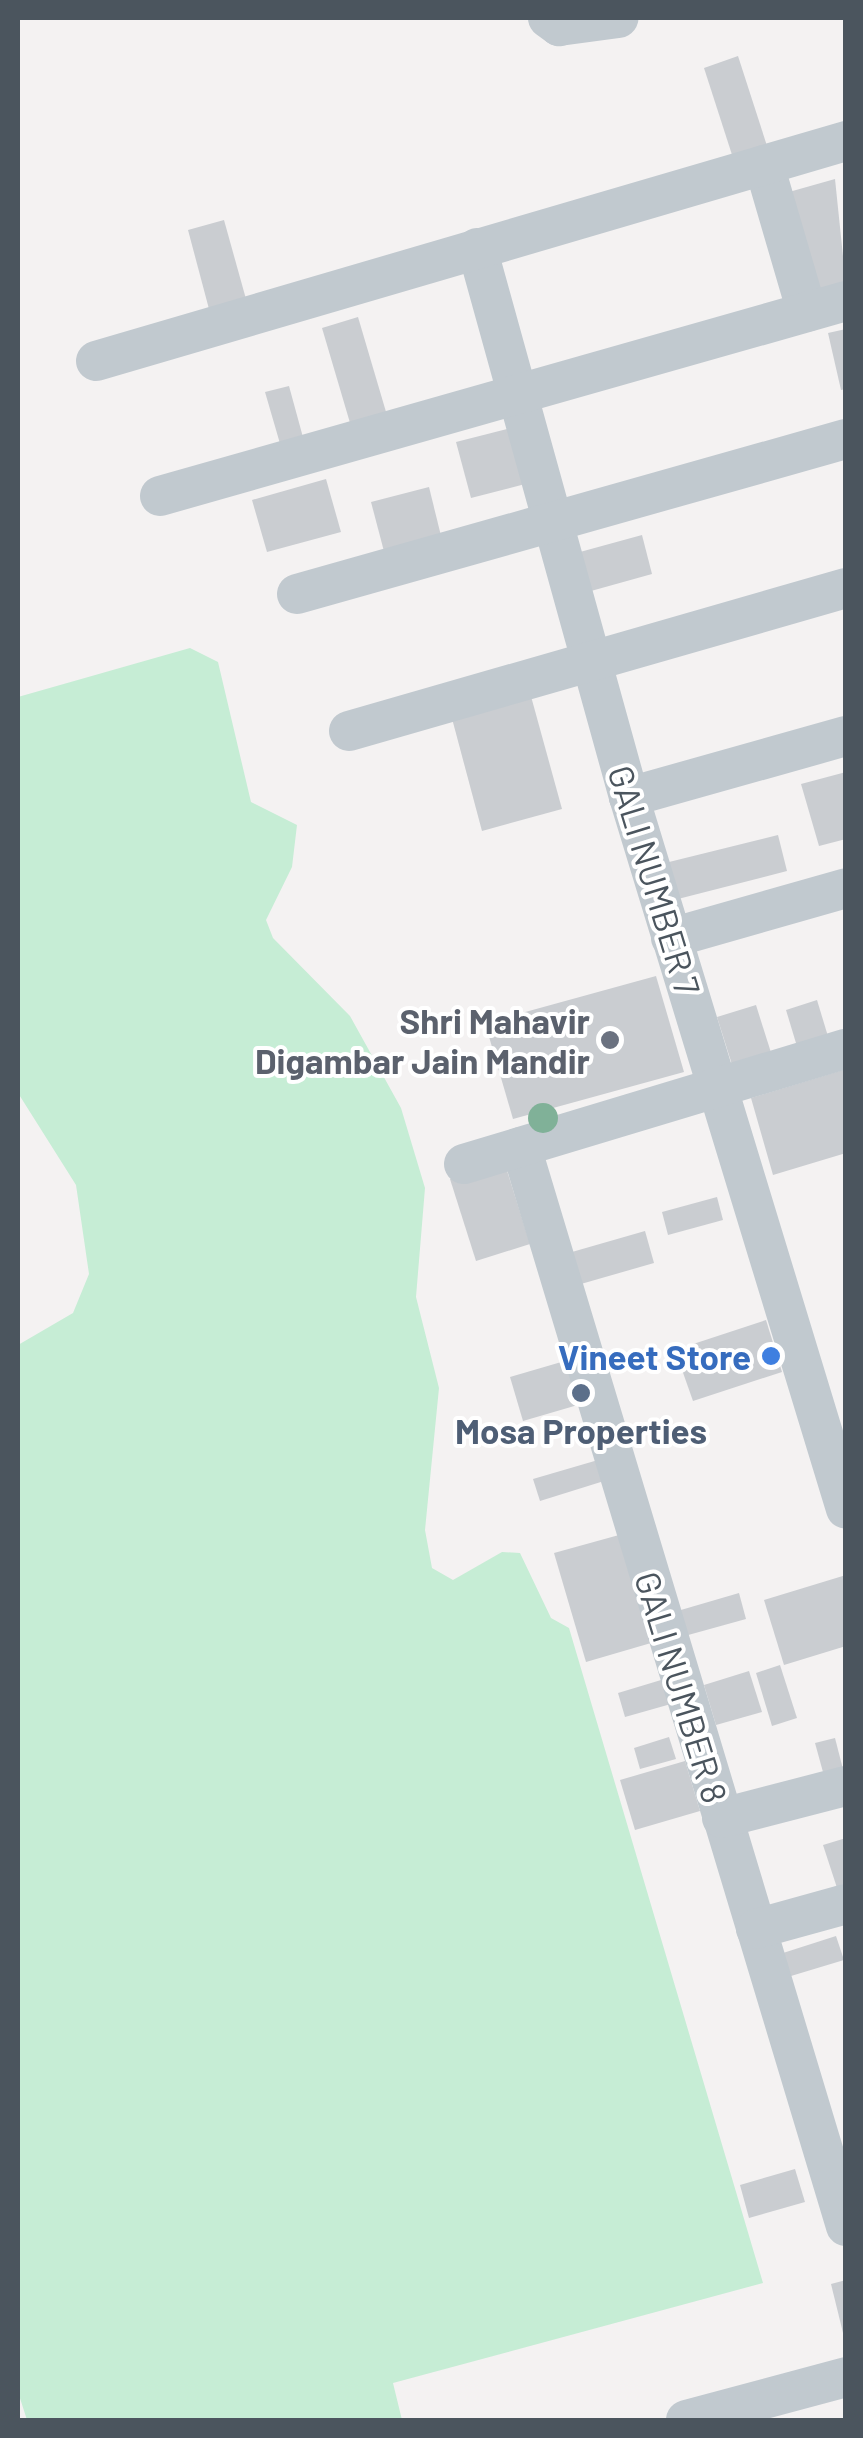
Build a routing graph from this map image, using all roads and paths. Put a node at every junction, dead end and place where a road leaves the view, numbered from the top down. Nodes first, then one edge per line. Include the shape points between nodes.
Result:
1 (548, 18) edge
2 (618, 18) edge
3 (846, 141) edge
4 (764, 165) junction
5 (477, 248) junction
6 (826, 306) edge
7 (96, 361) dead end
8 (514, 394) junction
9 (846, 439) edge
10 (160, 496) dead end
11 (553, 525) junction
12 (846, 588) edge
13 (297, 594) dead end
14 (590, 661) junction
15 (349, 731) dead end
16 (846, 736) edge
17 (629, 797) junction
18 (846, 888) edge
19 (671, 938) junction
20 (846, 1049) edge
21 (718, 1088) junction
22 (521, 1147) junction
23 (464, 1164) dead end
24 (846, 1508) edge
25 (846, 1786) edge
26 (722, 1818) junction
27 (846, 1904) edge
28 (756, 1928) junction
29 (838, 2178) edge
30 (846, 2226) edge
31 (846, 2377) edge
32 (686, 2420) edge

1 - 2 street via 560,26
3 - 4 street
4 - 5 street
4 - 6 street
5 - 7 street
5 - 8 street, GALI NUMBER 7
6 - 8 street
8 - 10 street
8 - 11 street, GALI NUMBER 7
9 - 11 street
11 - 13 street
11 - 14 street, GALI NUMBER 7
12 - 14 street
14 - 15 street
14 - 17 street, GALI NUMBER 7
16 - 17 street
17 - 19 street, GALI NUMBER 7
18 - 19 street
19 - 21 street, GALI NUMBER 7
20 - 21 street
21 - 22 street
21 - 24 street, GALI NUMBER 7
22 - 23 street
22 - 26 street, GALI NUMBER 8
25 - 26 street
26 - 28 street, GALI NUMBER 8
27 - 28 street
28 - 29 street, GALI NUMBER 8
29 - 30 street, GALI NUMBER 8
31 - 32 street

